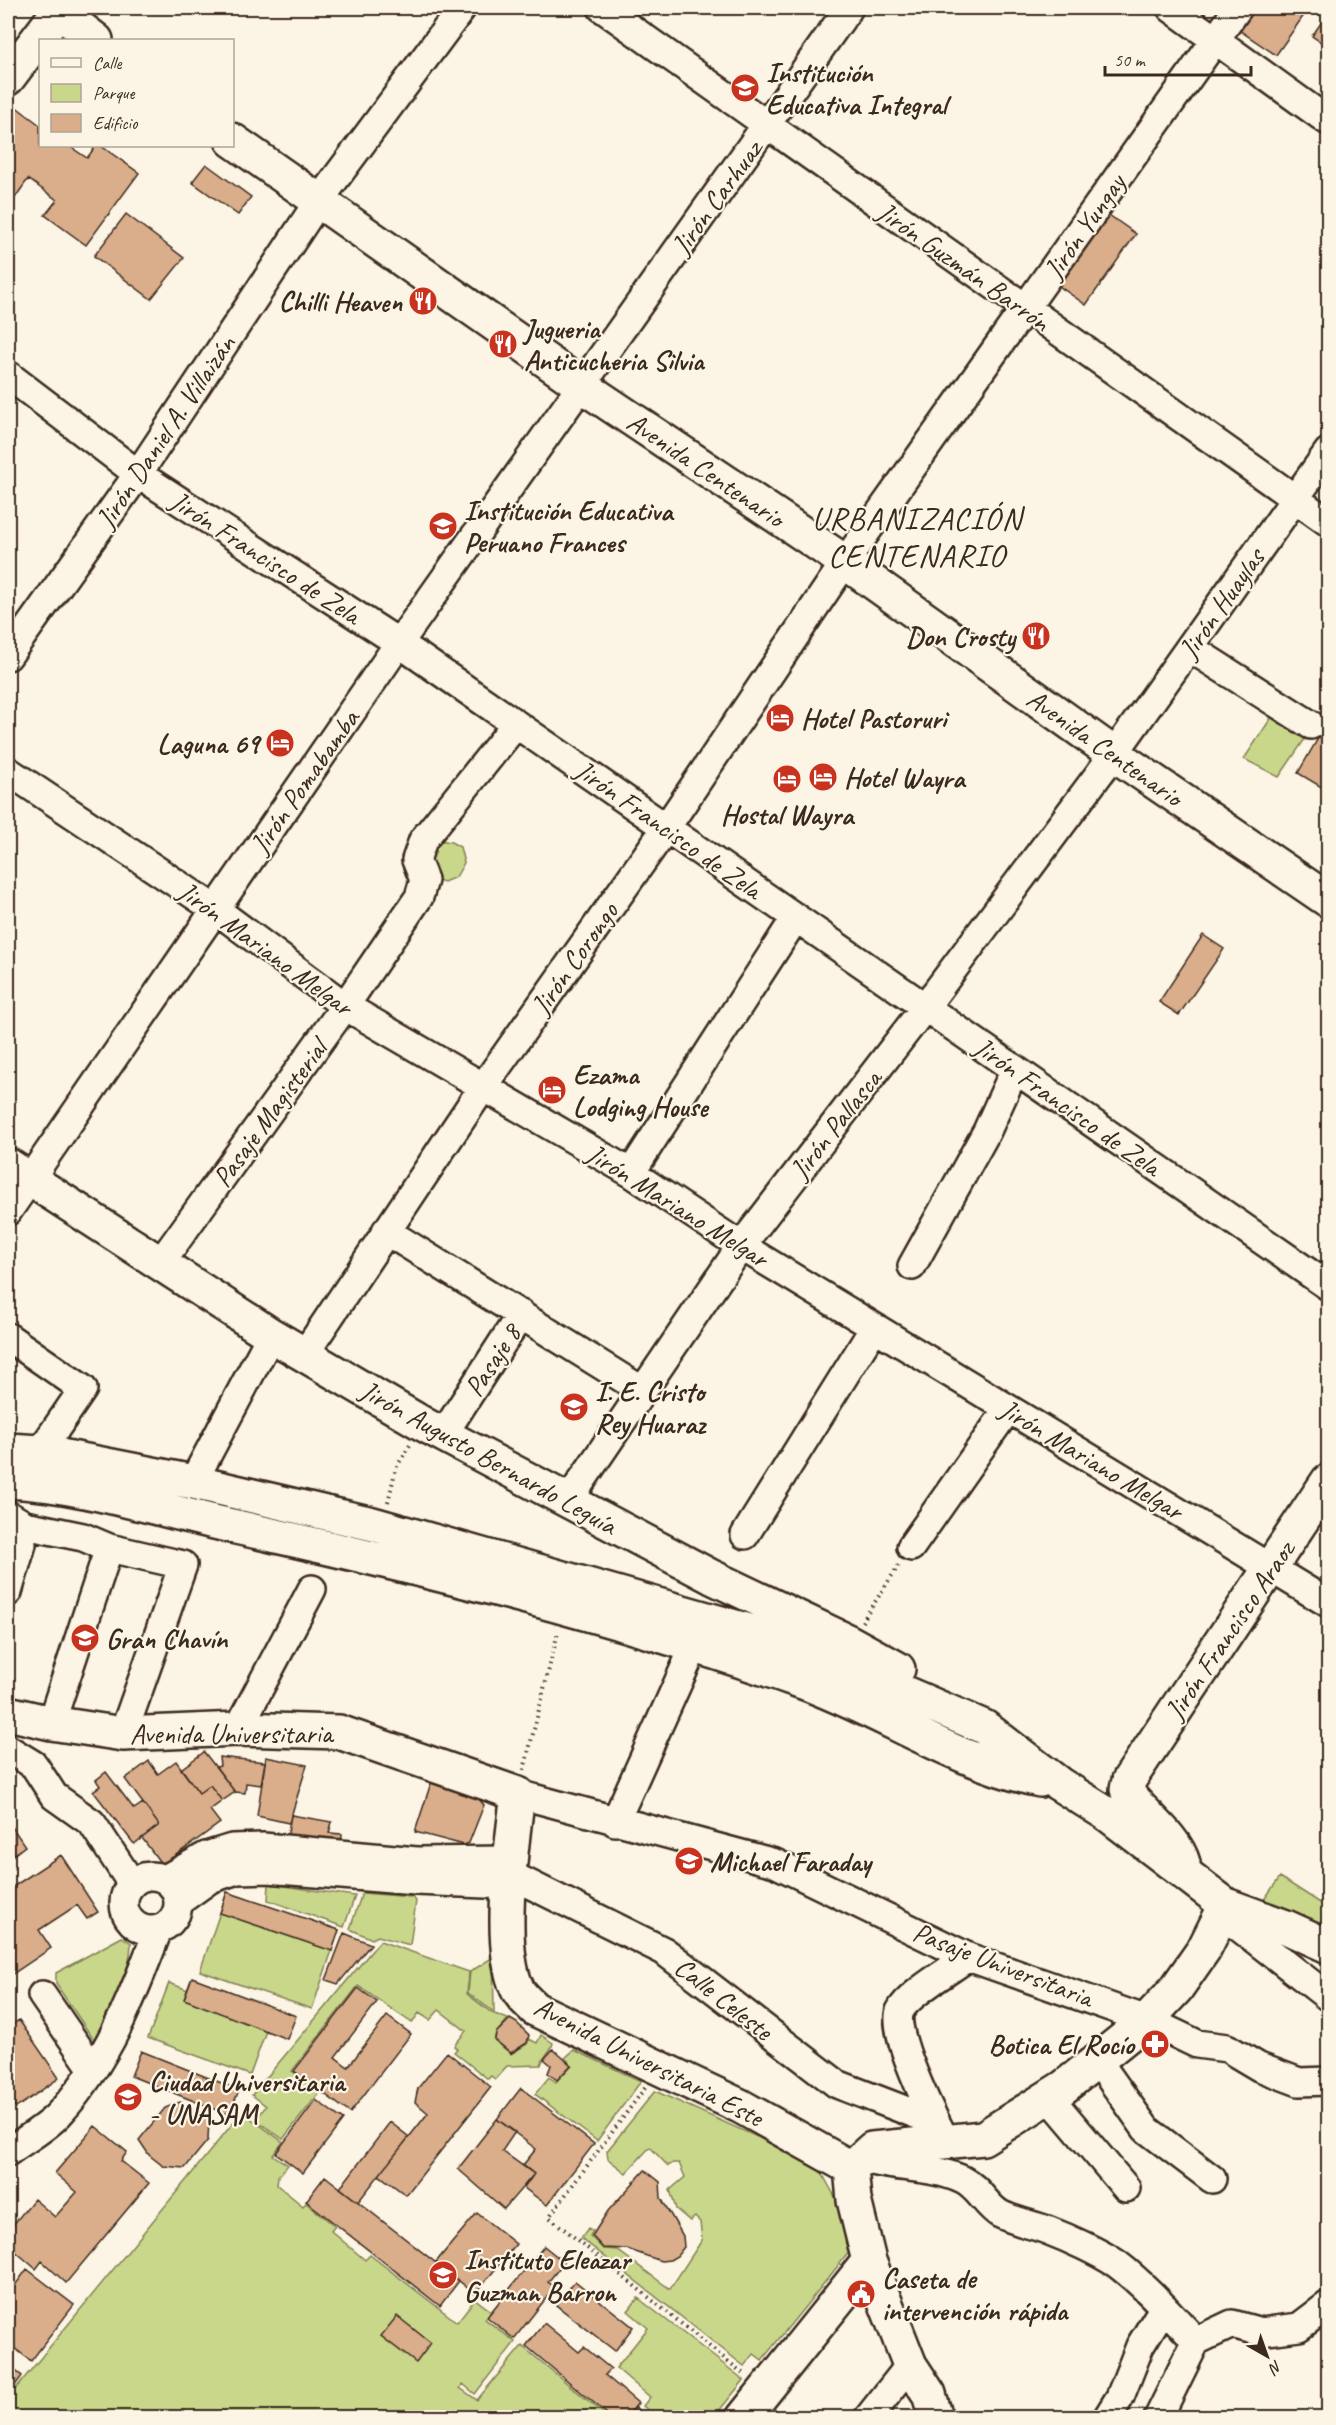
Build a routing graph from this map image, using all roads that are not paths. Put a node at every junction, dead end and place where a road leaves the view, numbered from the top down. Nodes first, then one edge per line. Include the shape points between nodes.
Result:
1 (462, 8) edge
2 (602, 8) edge
3 (849, 8) edge
4 (1170, 8) edge
5 (1238, 8) edge
6 (54, 9) edge
7 (95, 39) edge
8 (1215, 39) junction
9 (8, 78) edge
10 (1329, 122) edge
11 (767, 127) junction
12 (234, 141) edge
13 (318, 202) junction
14 (1026, 309) junction
15 (8, 375) edge
16 (581, 385) junction
17 (1329, 452) edge
18 (138, 474) junction
19 (1295, 499) junction
20 (1329, 522) edge
21 (845, 562) junction
22 (399, 643) junction
23 (1190, 648) junction
24 (8, 656) edge
25 (516, 724) junction
26 (1311, 725) dead end
27 (1114, 754) junction
28 (8, 771) edge
29 (666, 828) junction
30 (1329, 900) edge
31 (215, 909) junction
32 (796, 917) junction
33 (345, 1006) junction
34 (925, 1007) junction
35 (1015, 1069) junction
36 (483, 1088) junction
37 (18, 1172) edge
38 (632, 1173) junction
39 (8, 1211) edge
40 (386, 1231) junction
41 (741, 1246) junction
42 (161, 1262) junction
43 (912, 1266) dead end
44 (1329, 1286) edge
45 (521, 1314) junction
46 (874, 1328) junction
47 (271, 1335) junction
48 (8, 1337) edge
49 (304, 1355) junction
50 (643, 1390) junction
51 (1008, 1409) junction
52 (433, 1430) junction
53 (8, 1450) edge
54 (40, 1452) junction
55 (8, 1481) edge
56 (1329, 1481) edge
57 (193, 1482) junction
58 (568, 1501) junction
59 (8, 1515) edge
60 (745, 1534) dead end
61 (22, 1544) dead end
62 (911, 1547) road end
63 (109, 1548) junction
64 (1271, 1566) junction
65 (312, 1589) dead end
66 (8, 1592) edge
67 (1329, 1603) edge
68 (697, 1630) junction
69 (8, 1713) edge
70 (51, 1723) junction
71 (984, 1727) junction
72 (238, 1729) junction
73 (123, 1734) junction
74 (8, 1749) edge
75 (1059, 1784) junction
76 (518, 1794) junction
77 (615, 1822) junction
78 (1177, 1869) junction
79 (509, 1873) junction
80 (165, 1879) junction
81 (132, 1884) junction
82 (178, 1902) junction
83 (1226, 1905) junction
84 (158, 1930) junction
85 (1329, 1946) edge
86 (968, 1957) junction
87 (42, 1995) dead end
88 (1329, 1997) edge
89 (1147, 2020) junction
90 (1098, 2060) junction
91 (93, 2069) junction
92 (1329, 2081) edge
93 (1049, 2097) junction
94 (941, 2132) junction
95 (8, 2152) edge
96 (853, 2158) junction
97 (1212, 2179) dead end
98 (1126, 2187) dead end
99 (869, 2261) junction
100 (1329, 2305) edge
101 (1164, 2307) junction
102 (1196, 2341) junction
103 (910, 2365) junction
104 (742, 2418) edge
105 (868, 2418) edge
106 (936, 2418) edge
107 (1107, 2418) edge
108 (1158, 2418) edge

1 - 13 street, Jirón Daniel A. Villaizán
2 - 11 street, Jirón Guzmán Barrón
3 - 11 street, Jirón Carhuaz
4 - 8 street
5 - 8 street, Jirón Yungay
6 - 7 main road
6 - 9 main road
8 - 10 street
8 - 14 street, Jirón Yungay
11 - 14 street, Jirón Guzmán Barrón
11 - 16 street, Jirón Carhuaz
12 - 13 main road, Avenida Centenario
13 - 16 main road, Avenida Centenario
13 - 18 street, Jirón Daniel A. Villaizán
14 - 19 street, Jirón Guzmán Barrón
14 - 21 street, Jirón Yungay
15 - 18 street, Jirón Francisco de Zela
16 - 21 main road, Avenida Centenario
16 - 22 street, Jirón Pomabamba
17 - 19 street, Jirón Huaylas
18 - 22 street, Jirón Francisco de Zela
18 - 24 street, Jirón Daniel A. Villaizán
19 - 20 street, Jirón Guzmán Barrón
19 - 23 street, Jirón Huaylas
21 - 27 main road, Avenida Centenario
21 - 29 street, Jirón Corongo
22 - 25 street, Jirón Francisco de Zela
22 - 31 street, Jirón Pomabamba
23 - 26 street
23 - 27 street, Jirón Huaylas
25 - 29 street, Jirón Francisco de Zela
25 - 33 street, Pasaje Magisterial via 423,840 416,860 424,880 419,897
27 - 30 main road, Avenida Centenario
27 - 34 street, Jirón Pallasca
28 - 31 street, Jirón Mariano Melgar
29 - 32 street, Jirón Francisco de Zela
29 - 36 street, Jirón Corongo
31 - 33 street, Jirón Mariano Melgar
31 - 37 street, Jirón Pomabamba
32 - 34 street, Jirón Francisco de Zela
32 - 38 street
33 - 36 street, Jirón Mariano Melgar
33 - 42 street, Pasaje Magisterial
34 - 35 street, Jirón Francisco de Zela
34 - 41 street, Jirón Pallasca
35 - 43 street via 987,1131
35 - 44 street, Jirón Francisco de Zela
36 - 38 street, Jirón Mariano Melgar
36 - 40 street, Jirón Corongo
37 - 39 street, Jirón Pomabamba
37 - 42 main road, Jirón Augusto Bernardo Leguía
38 - 41 street, Jirón Mariano Melgar
40 - 45 street
40 - 49 street, Jirón Corongo
41 - 46 street, Jirón Mariano Melgar
41 - 50 street, Jirón Pallasca
42 - 47 main road, Jirón Augusto Bernardo Leguía
45 - 50 street
45 - 52 street, Pasaje 8
46 - 51 street, Jirón Mariano Melgar
46 - 60 street
47 - 49 main road, Jirón Augusto Bernardo Leguía
47 - 57 street
48 - 54 street via 83,1389
49 - 52 main road, Jirón Augusto Bernardo Leguía
50 - 58 street, Jirón Pallasca
51 - 62 street
51 - 64 street, Jirón Mariano Melgar
52 - 58 main road, Jirón Augusto Bernardo Leguía
53 - 54 main road
54 - 57 main road
55 - 68 main road via 69,1490 332,1548 564,1607
56 - 64 main road, Jirón Francisco Araoz
57 - 68 main road via 381,1527
58 - 71 main road, Jirón Augusto Bernardo Leguía via 712,1577 849,1642 915,1679
59 - 63 street via 25,1525 83,1537
61 - 66 street
63 - 70 street
63 - 73 street via 183,1565
64 - 67 street, Jirón Mariano Melgar
64 - 78 main road, Jirón Francisco Araoz via 1129,1780 1127,1789 1132,1800 1170,1837 1182,1860
65 - 72 street
68 - 71 main road via 781,1640
68 - 75 main road via 949,1748 1009,1771
68 - 77 street
69 - 70 main road, Avenida Universitaria
70 - 73 main road, Avenida Universitaria
71 - 75 main road
72 - 73 main road, Avenida Universitaria
72 - 76 main road, Avenida Universitaria via 339,1732
74 - 81 street via 34,1765 54,1796 92,1823
75 - 78 main road via 1099,1809
76 - 77 street, Pasaje Universitaria
76 - 79 main road, Avenida Universitaria Este
77 - 86 street, Pasaje Universitaria via 775,1863
78 - 83 main road
79 - 80 street via 263,1847 232,1848 206,1856
79 - 82 street via 416,1881 237,1870 210,1879
79 - 94 street, Calle Celeste via 664,1951 837,2084
79 - 96 main road, Avenida Universitaria Este via 509,1958 517,1989 535,2009
80 - 81 street via 147,1876
80 - 82 street via 177,1893
81 - 84 street via 124,1900 128,1917 141,1928
82 - 84 street via 173,1920
83 - 85 main road
83 - 88 street via 1231,1921
83 - 89 main road via 1204,1949 1176,1989
84 - 91 street via 111,2045
86 - 89 street, Pasaje Universitaria
86 - 94 street via 910,1999 900,2010 897,2021
87 - 91 street
89 - 90 main road
89 - 92 street, Pasaje Universitaria via 1197,2044 1227,2048 1258,2067 1299,2082
90 - 93 main road
90 - 97 street via 1146,2129
91 - 95 street via 58,2115
93 - 94 main road via 983,2139
93 - 98 street
94 - 96 main road
96 - 99 main road via 854,2200
96 - 101 street via 932,2170 964,2180 996,2212 1023,2225 1045,2229 1116,2264
99 - 103 main road
99 - 104 main road
100 - 102 street via 1299,2327 1261,2332 1232,2324
101 - 102 street
101 - 107 street via 1140,2346 1120,2397
102 - 108 street
103 - 105 street
103 - 106 main road via 929,2394

